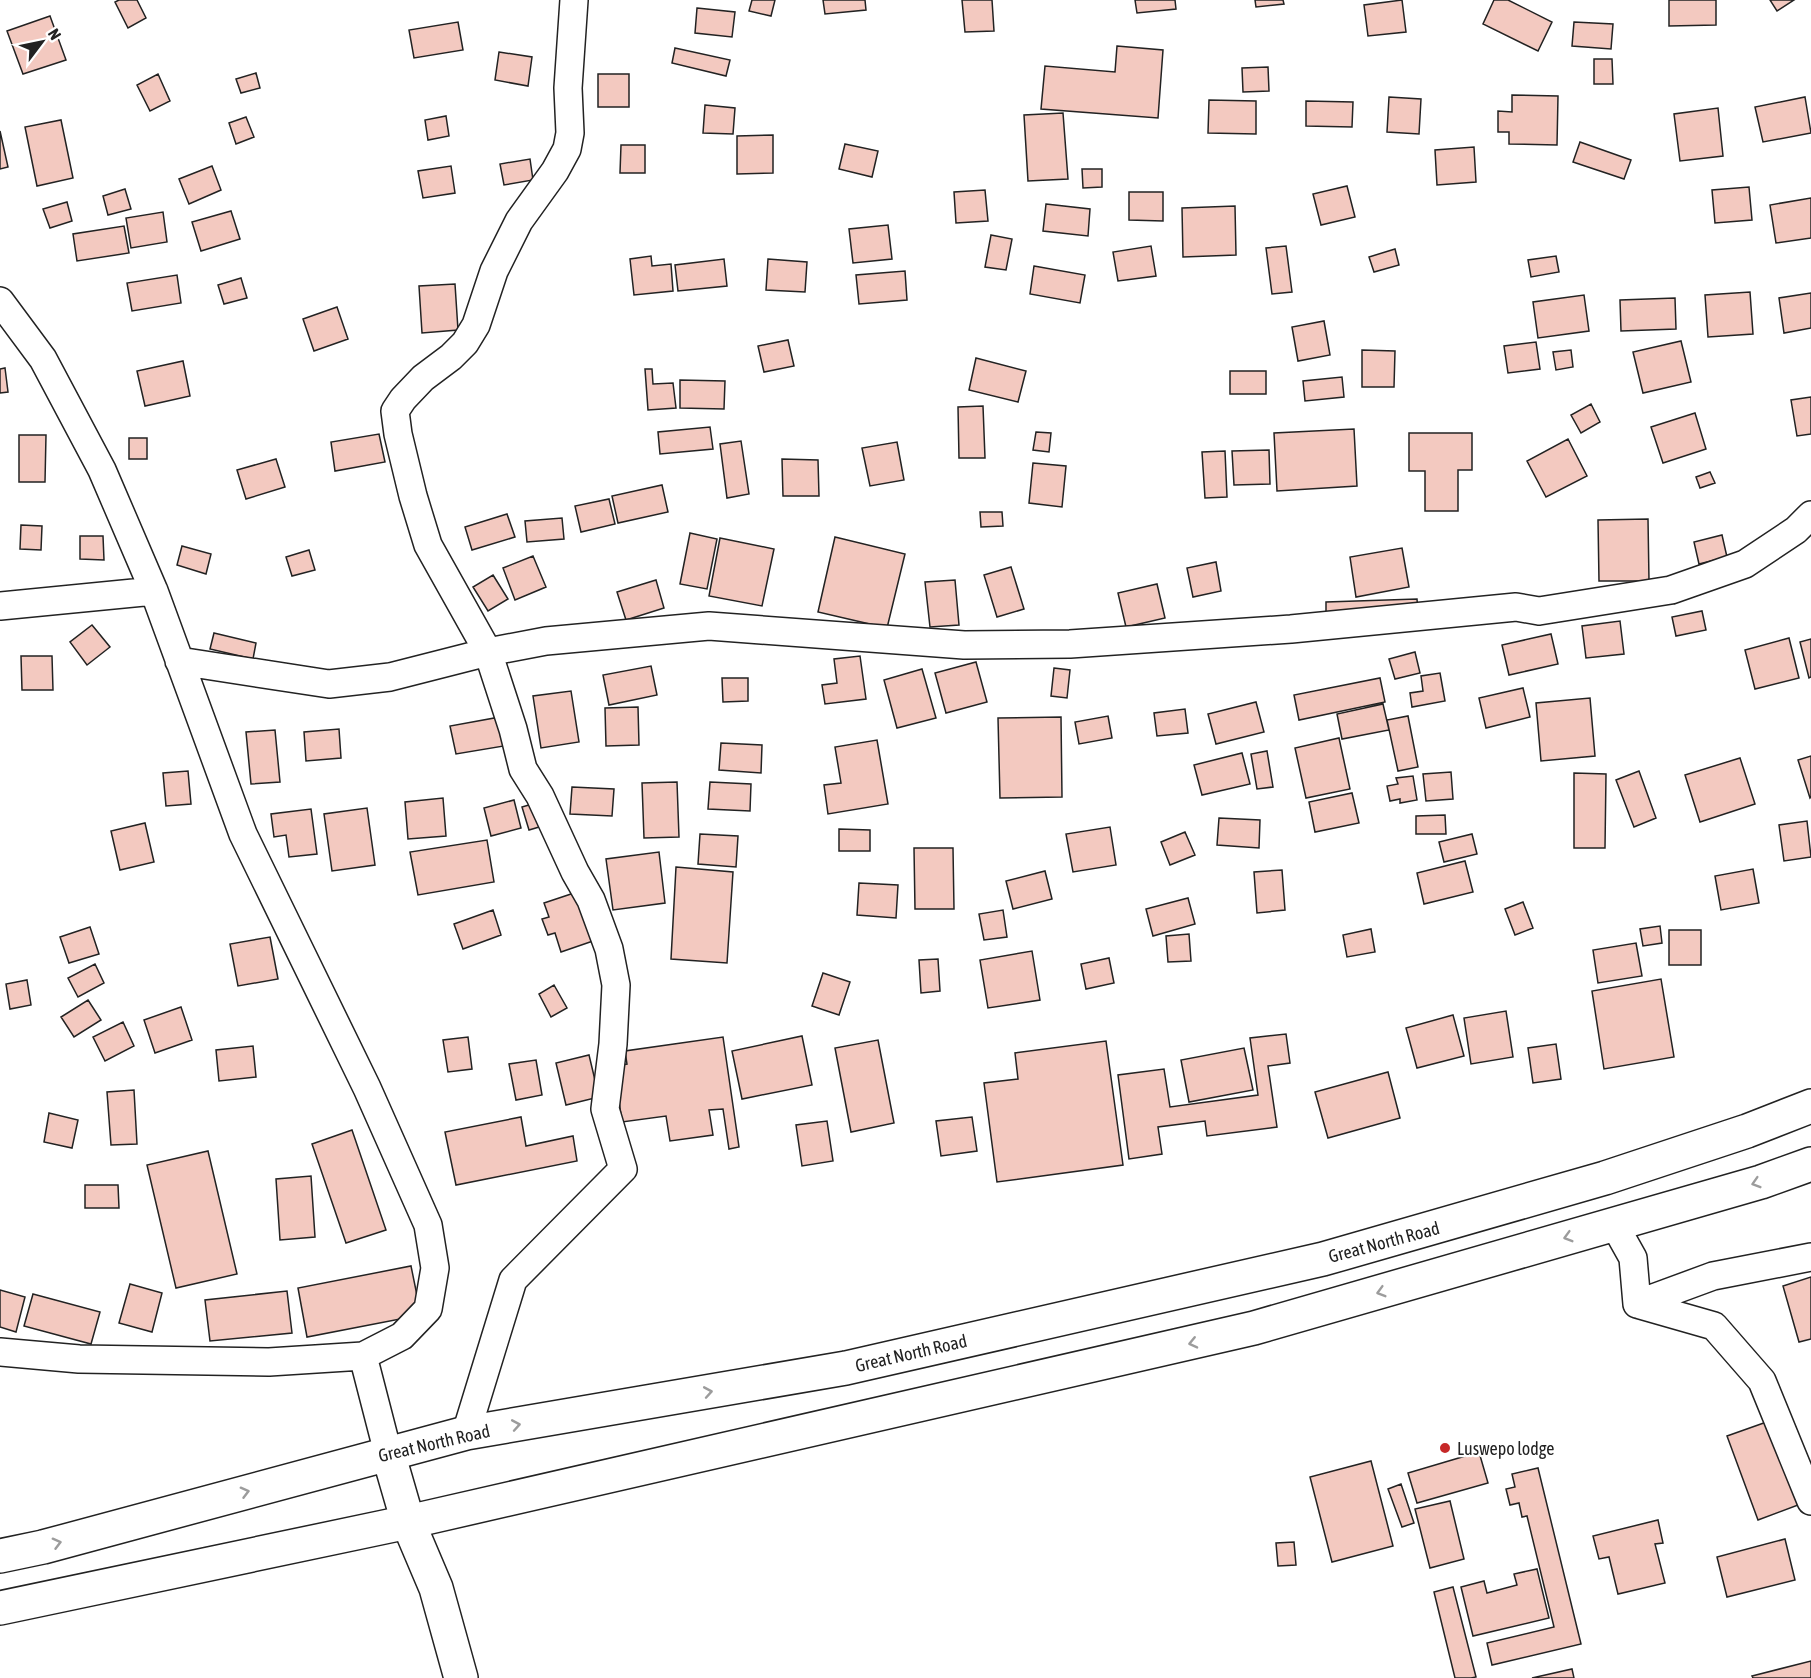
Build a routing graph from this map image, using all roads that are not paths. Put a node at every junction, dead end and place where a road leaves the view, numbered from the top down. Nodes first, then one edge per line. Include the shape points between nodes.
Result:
1 (574, 0) edge
2 (0, 301) edge
3 (1811, 515) edge
4 (154, 591) junction
5 (0, 606) edge
6 (488, 652) junction
7 (179, 661) junction
8 (1811, 1106) edge
9 (1811, 1164) edge
10 (1614, 1224) junction
11 (1811, 1257) edge
12 (1637, 1304) junction
13 (0, 1352) edge
14 (363, 1356) junction
15 (466, 1433) junction
16 (388, 1453) junction
17 (1811, 1501) edge
18 (408, 1522) junction
19 (0, 1556) edge
20 (0, 1608) edge
21 (461, 1678) edge

1 - 6 street via 567,149 519,221 465,343 423,378 395,411 428,545
2 - 4 street via 43,359 59,389 102,470
3 - 6 street via 1796,530 1745,564 1671,591 1539,611 1516,607 1291,629 1070,644 964,645 709,626 546,640
4 - 5 street
4 - 7 street
6 - 7 street via 390,677 329,684
6 - 15 street via 523,769 591,900 609,949 616,985 605,1109 623,1169 513,1280
7 - 14 street via 243,834 367,1088 428,1225 435,1268 428,1309 402,1336
15 -> 8 main road, Great North Road via 846,1368 1302,1264 1605,1178
9 -> 10 main road
10 - 12 street via 1634,1258
10 -> 18 main road via 1254,1328
11 - 12 street via 1713,1276
12 - 17 street via 1714,1326 1761,1381
13 - 14 street via 79,1359 269,1362
14 - 16 street
15 - 16 main road, Great North Road
16 - 18 main road
19 -> 16 main road, Great North Road
18 - 20 main road
18 - 21 main road via 436,1588

